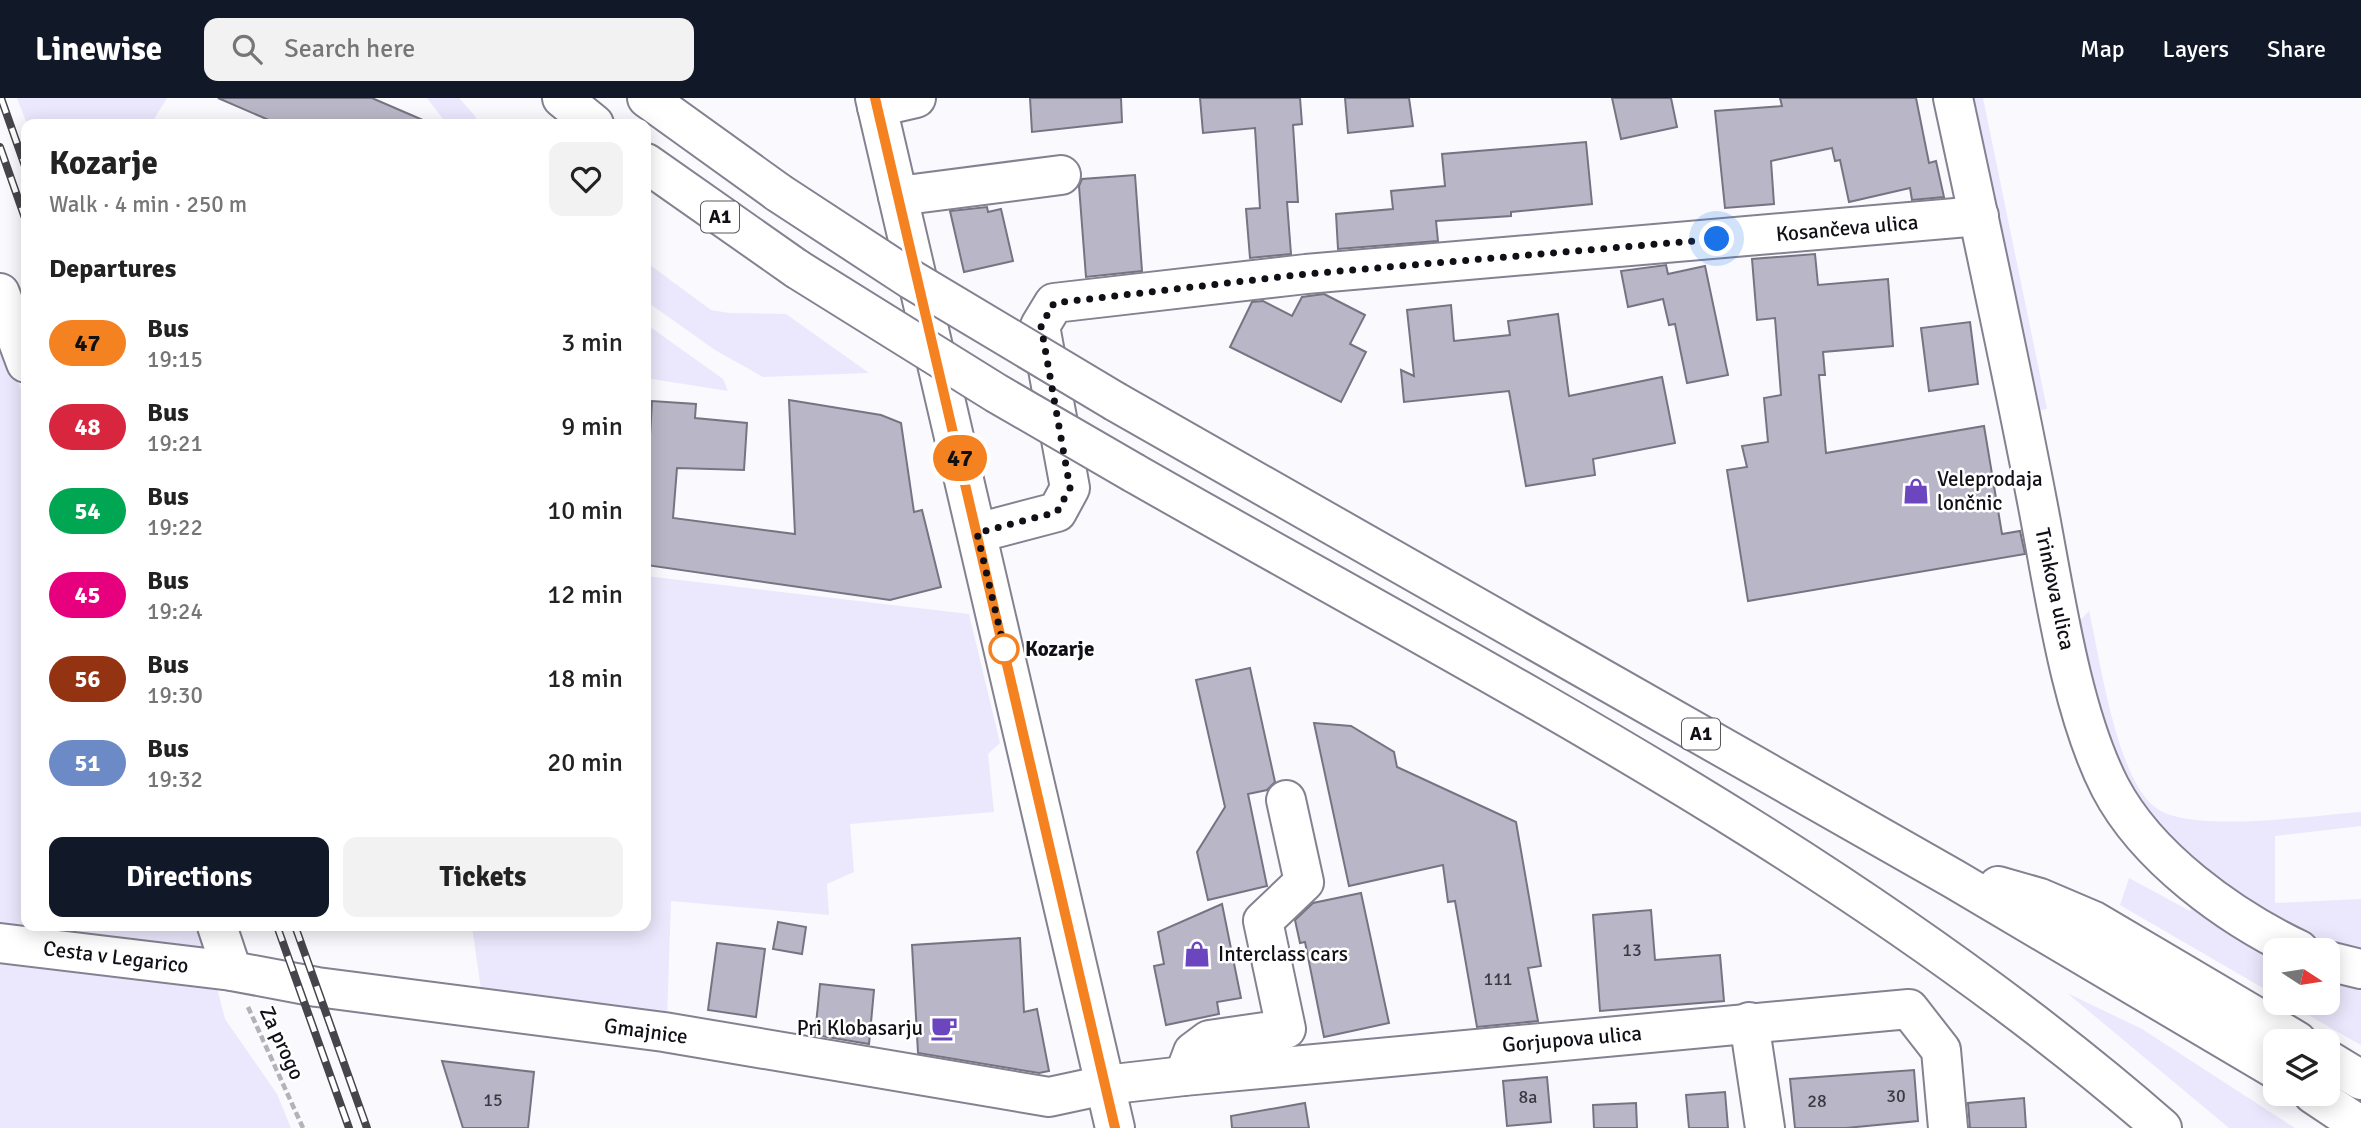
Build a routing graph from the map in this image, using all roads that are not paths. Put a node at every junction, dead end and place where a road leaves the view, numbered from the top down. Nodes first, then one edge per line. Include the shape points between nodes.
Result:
1 (562, 98) edge
2 (647, 98) edge
3 (916, 98) edge
4 (1953, 98) edge
5 (876, 102) edge
6 (588, 119) edge
7 (651, 167) edge
8 (1061, 175) dead end
9 (898, 196) junction
10 (1979, 216) junction
11 (0, 293) edge
12 (21, 350) edge
13 (977, 533) junction
14 (1286, 800) dead end
15 (1955, 879) junction
16 (219, 931) edge
17 (2274, 938) edge
18 (0, 943) edge
19 (2340, 964) edge
20 (2361, 969) edge
21 (232, 971) junction
22 (1749, 1022) junction
23 (2277, 1029) edge
24 (2263, 1062) edge
25 (2340, 1067) edge
26 (1184, 1076) junction
27 (2361, 1080) edge
28 (1105, 1085) junction
29 (2331, 1106) edge
30 (2361, 1126) edge
31 (1115, 1128) edge
32 (1765, 1128) edge
33 (1948, 1128) edge
34 (2162, 1128) edge

1 - 6 main road
2 - 15 main road, A1, bridge via 779,193 912,280 1116,402
3 - 5 main road
4 - 10 main road, Trinkova ulica
5 - 9 main road
7 - 34 main road, A1, bridge via 797,269 1134,474 1734,817 1930,945
8 - 9 main road
9 - 13 main road
10 - 13 main road, Kosančeva ulica via 1306,274 1054,303 1041,326 1070,488 1057,512
10 - 17 main road, Trinkova ulica via 2087,730 2111,788 2152,844 2201,890
11 - 12 main road
13 - 28 main road
14 - 26 main road via 1304,882 1263,921 1286,1029 1209,1040 1193,1052
15 - 23 main road via 2015,890 2094,921
15 - 24 main road, A1
16 - 21 main road
18 - 21 main road, Cesta v Legarico
19 - 20 main road
21 - 28 main road, Gmajnice via 395,998 664,1032 1049,1097
22 - 26 main road, Gorjupova ulica
22 - 32 main road
22 - 33 main road, Gorjupova ulica via 1909,1009 1941,1049
25 - 27 main road
26 - 28 main road, Gorjupova ulica
28 - 31 main road
29 - 30 main road

